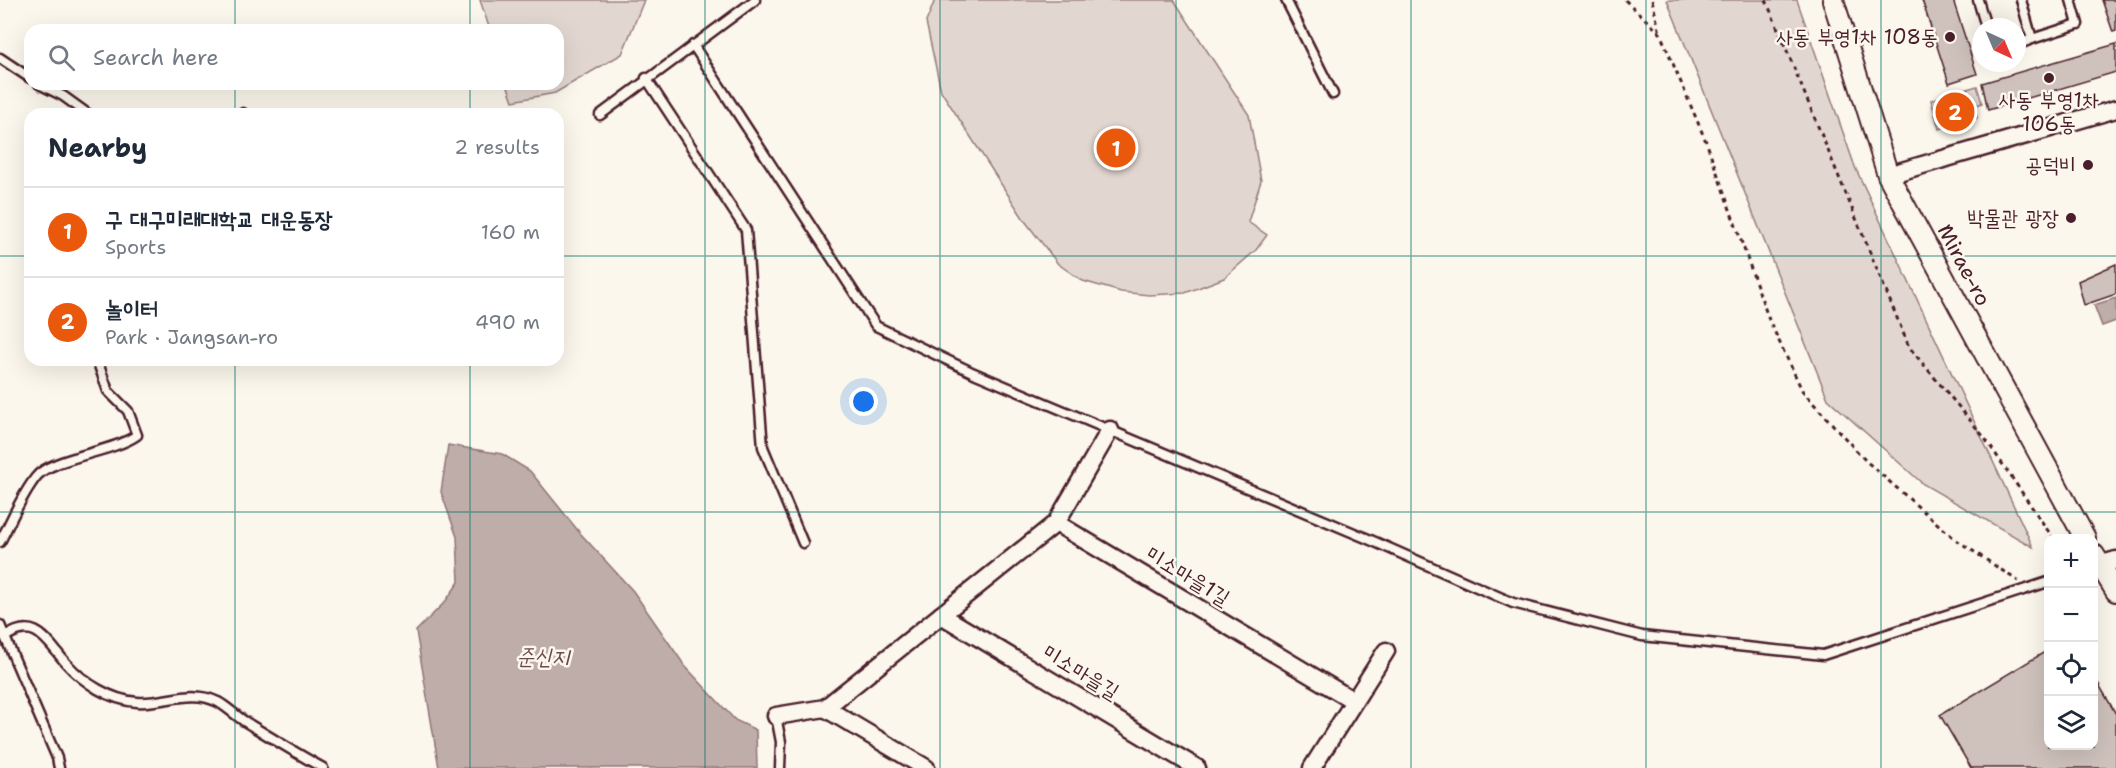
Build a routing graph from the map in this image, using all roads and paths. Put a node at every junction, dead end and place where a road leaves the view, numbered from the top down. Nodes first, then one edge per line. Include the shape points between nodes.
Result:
1 (755, 0) edge
2 (1286, 0) edge
3 (1625, 0) edge
4 (1652, 0) edge
5 (1766, 0) edge
6 (1833, 0) edge
7 (1978, 0) edge
8 (2021, 0) edge
9 (2071, 0) edge
10 (1983, 18) edge
11 (1660, 33) junction
12 (2032, 39) junction
13 (2026, 41) edge
14 (693, 45) junction
15 (0, 58) edge
16 (24, 74) edge
17 (646, 78) junction
18 (51, 90) edge
19 (1333, 94) dead end
20 (80, 108) edge
21 (2116, 109) edge
22 (600, 115) dead end
23 (1888, 175) junction
24 (99, 366) edge
25 (1110, 429) junction
26 (1056, 523) junction
27 (2050, 534) edge
28 (2083, 534) edge
29 (0, 542) edge
30 (803, 543) dead end
31 (2101, 562) edge
32 (2044, 584) edge
33 (2029, 588) junction
34 (2116, 591) edge
35 (941, 615) junction
36 (0, 625) edge
37 (5, 637) junction
38 (1386, 651) dead end
39 (1354, 701) junction
40 (825, 708) junction
41 (776, 716) joint
42 (58, 768) edge
43 (323, 768) edge
44 (780, 768) edge
45 (926, 768) edge
46 (1197, 768) edge
47 (1312, 768) edge

1 - 14 lane
2 - 19 lane
3 - 11 path
4 - 11 path
5 - 27 path via 1910,347 1984,437
6 - 23 street, Mirae-ro
7 - 10 lane
8 - 12 lane
9 - 12 lane via 2078,24
11 - 33 path via 1707,144 1769,320 1803,392 1866,461 1955,539
12 - 13 lane
14 - 17 lane
14 - 25 lane via 876,326 974,373
15 - 16 lane
17 - 22 lane
17 - 30 lane via 746,230 764,447
18 - 20 lane
21 - 23 street
23 - 28 street, Mirae-ro
24 - 29 lane via 108,391 128,411 138,435 37,475
25 - 26 street
25 - 33 lane via 1513,603 1642,636 1823,655
26 - 35 street
26 - 39 street, 미소마을1길
31 - 34 street
32 - 33 lane
35 - 40 street
35 - 46 street, 미소마을길
36 - 37 lane
37 - 42 lane
37 - 43 lane via 16,630 40,632 90,685 115,697 138,702 196,695 218,702
38 - 39 street
39 - 47 street
40 - 41 street
40 - 45 street
41 - 44 lane

